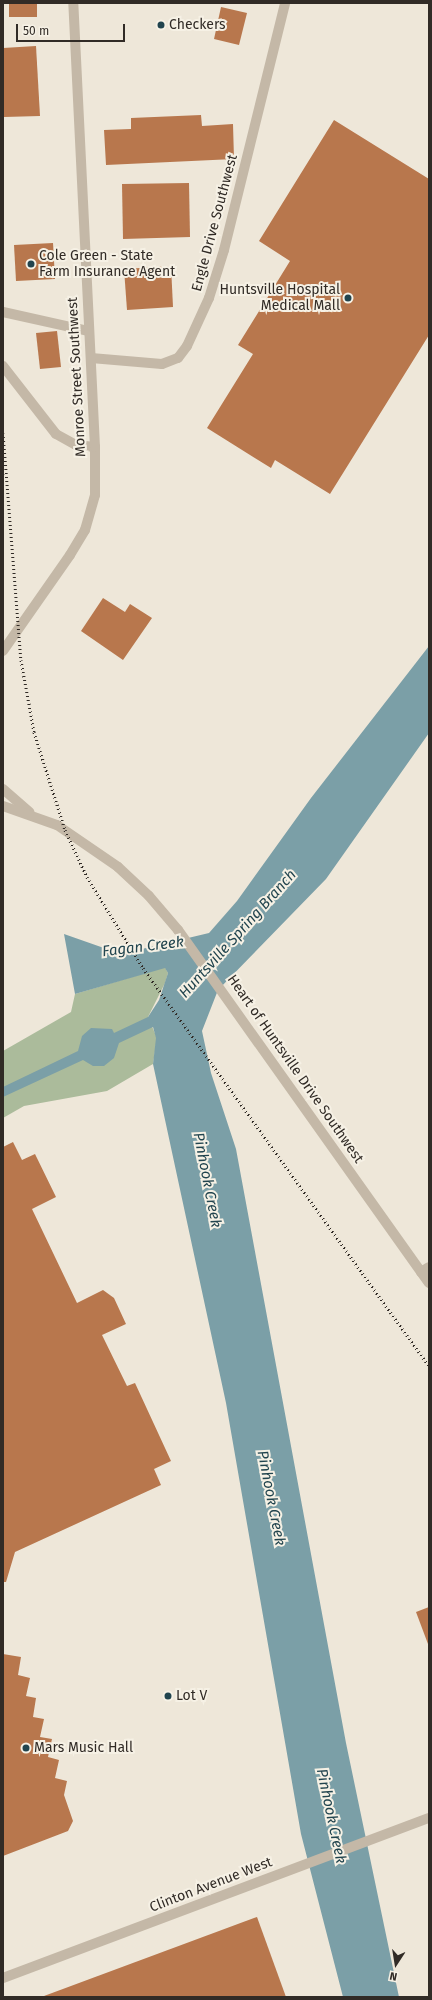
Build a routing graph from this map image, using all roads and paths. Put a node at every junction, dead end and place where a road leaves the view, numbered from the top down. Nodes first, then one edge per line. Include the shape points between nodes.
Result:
1 (73, 3) edge
2 (285, 3) edge
3 (3, 312) edge
4 (89, 331) junction
5 (91, 358) junction
6 (3, 366) edge
7 (95, 446) junction
8 (3, 651) edge
9 (3, 789) edge
10 (3, 806) edge
11 (30, 813) junction
12 (425, 1270) edge
13 (429, 1283) edge
14 (424, 1820) edge
15 (3, 1978) edge

1 - 4 street, Monroe Street Southwest
2 - 5 street, Engle Drive Southwest via 224,250 209,298 187,346 178,358 162,364
3 - 4 street
4 - 5 street, Monroe Street Southwest
5 - 7 street, Monroe Street Southwest
6 - 7 street via 56,434 76,445
7 - 8 street, Monroe Street Southwest via 94,495 85,530
9 - 11 street, Heart of Huntsville Drive Southwest
10 - 11 street, Heart of Huntsville Drive Southwest
11 - 12 street, Heart of Huntsville Drive Southwest via 57,825 118,867 149,896 178,930
12 - 13 street, Heart of Huntsville Drive Southwest
14 - 15 street, Clinton Avenue West

